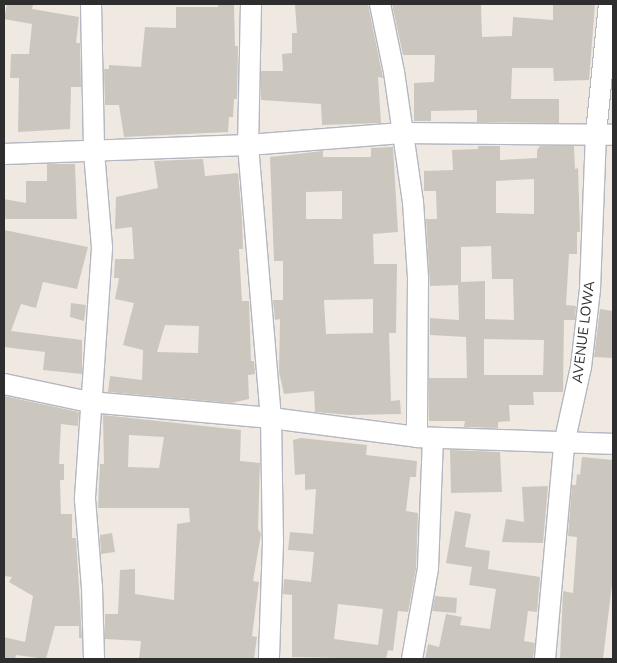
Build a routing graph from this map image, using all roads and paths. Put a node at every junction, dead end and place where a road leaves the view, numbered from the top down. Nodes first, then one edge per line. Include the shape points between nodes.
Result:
1 (91, 4) edge
2 (251, 4) edge
3 (380, 4) edge
4 (609, 4) edge
5 (402, 133) junction
6 (605, 134) edge
7 (248, 144) junction
8 (94, 152) junction
9 (4, 154) edge
10 (4, 384) edge
11 (90, 402) junction
12 (271, 418) junction
13 (425, 438) junction
14 (564, 444) junction
15 (613, 444) edge
16 (94, 659) edge
17 (268, 659) edge
18 (412, 659) edge
19 (545, 659) edge

1 - 8 street
2 - 7 street
3 - 5 street
4 - 6 street, AVENUE LOWA
5 - 6 street
5 - 7 street
5 - 13 street via 413,202
6 - 14 street, AVENUE LOWA via 581,367
7 - 8 street
7 - 12 street
8 - 9 street
8 - 11 street via 102,253
10 - 11 street
11 - 12 street
11 - 16 street via 85,499
12 - 13 street
12 - 17 street via 273,542
13 - 14 street
13 - 18 street via 428,564
14 - 15 street
14 - 19 street, AVENUE LOWA

